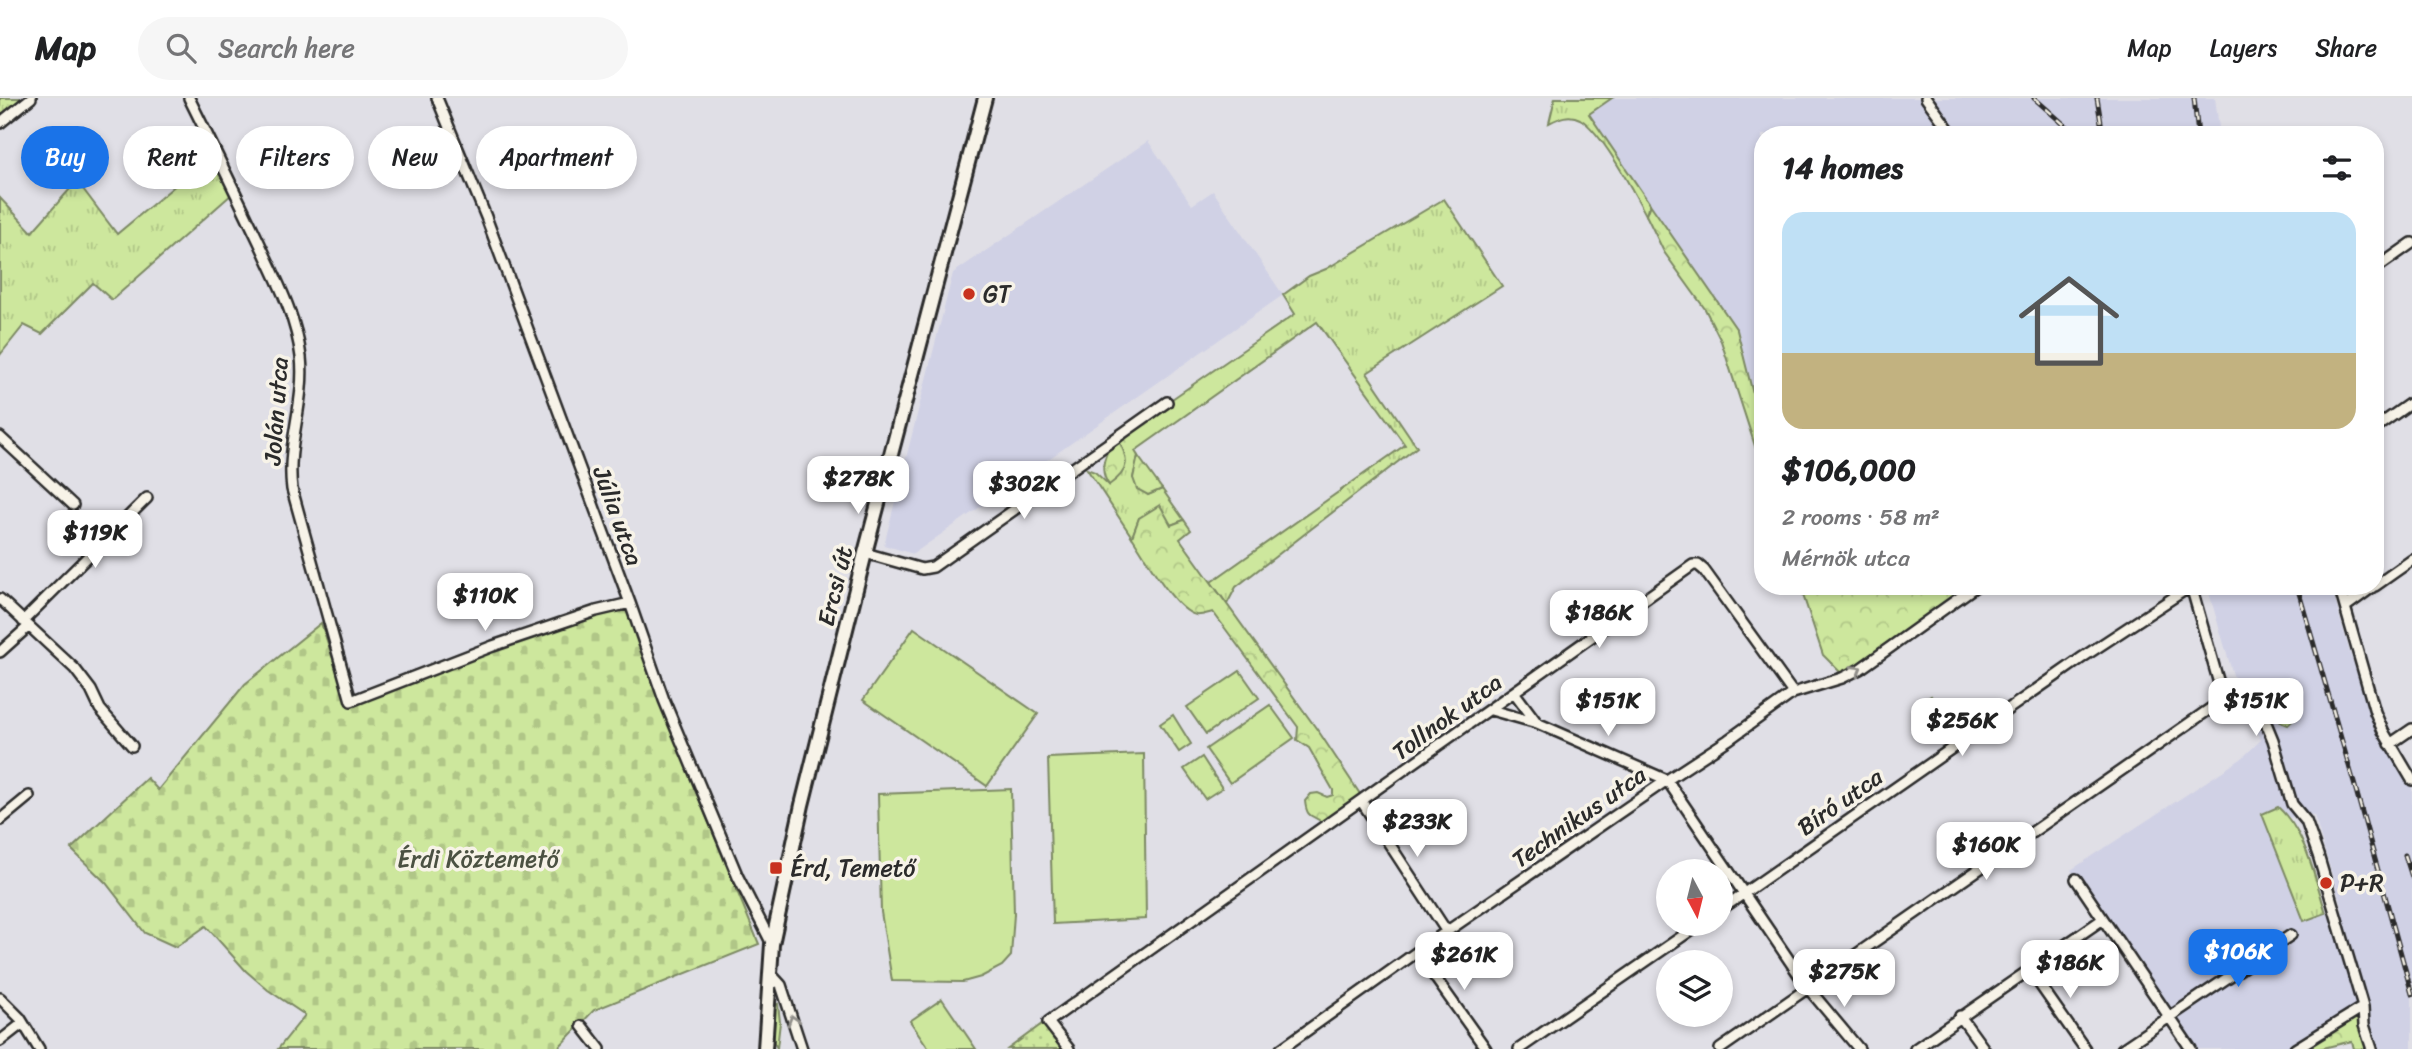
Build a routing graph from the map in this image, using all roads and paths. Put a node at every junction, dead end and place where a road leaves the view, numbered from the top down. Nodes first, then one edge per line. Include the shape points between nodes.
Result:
1 (31, 98) edge
2 (189, 98) edge
3 (437, 98) edge
4 (985, 98) edge
5 (1926, 98) edge
6 (0, 123) edge
7 (1946, 126) edge
8 (2412, 243) edge
9 (2384, 263) edge
10 (1167, 402) dead end
11 (2412, 402) edge
12 (2384, 422) edge
13 (0, 436) edge
14 (147, 498) dead end
15 (73, 505) dead end
16 (865, 553) junction
17 (2412, 561) edge
18 (2384, 580) edge
19 (1963, 595) edge
20 (2177, 595) edge
21 (2194, 595) edge
22 (2342, 595) edge
23 (2362, 595) edge
24 (0, 599) edge
25 (630, 603) junction
26 (2345, 607) junction
27 (26, 623) junction
28 (0, 652) edge
29 (1514, 692) junction
30 (1793, 693) junction
31 (2222, 694) junction
32 (1491, 710) junction
33 (1537, 723) junction
34 (2412, 729) edge
35 (2390, 744) junction
36 (132, 746) dead end
37 (1667, 780) junction
38 (2412, 780) edge
39 (29, 796) dead end
40 (1362, 802) junction
41 (0, 820) edge
42 (2076, 879) dead end
43 (1744, 893) junction
44 (1733, 901) edge
45 (2103, 919) junction
46 (1447, 932) junction
47 (2291, 935) dead end
48 (1683, 936) edge
49 (772, 944) junction
50 (1417, 952) junction
51 (2029, 969) junction
52 (771, 973) junction
53 (1808, 988) junction
54 (0, 998) edge
55 (2363, 1007) junction
56 (1960, 1016) junction
57 (2169, 1017) junction
58 (23, 1023) junction
59 (582, 1026) dead end
60 (0, 1041) edge
61 (38, 1049) edge
62 (600, 1049) edge
63 (765, 1049) edge
64 (802, 1049) edge
65 (1069, 1049) edge
66 (1281, 1049) edge
67 (1486, 1049) edge
68 (1519, 1049) edge
69 (1720, 1049) edge
70 (1858, 1049) edge
71 (1915, 1049) edge
72 (1984, 1049) edge
73 (2085, 1049) edge
74 (2122, 1049) edge
75 (2191, 1049) edge
76 (2295, 1049) edge
77 (2372, 1049) edge

1 - 6 street
2 - 25 street, Jolán utca via 294,322 302,379 290,457 292,489 351,701 493,646
3 - 25 street, Júlia utca
4 - 16 main road, Ercsi út
5 - 7 street
8 - 9 street
10 - 16 street via 933,567 922,569
11 - 12 street
13 - 15 street
14 - 27 street
16 - 49 main road, Ercsi út
17 - 18 street
30 -> 19 street, Technikus utca via 1860,669
20 - 43 street, Bíró utca
21 - 31 street
22 - 26 street
23 - 26 street
24 - 27 street
25 - 49 street, Júlia utca via 696,781
26 - 35 street via 2369,696
27 - 28 street
27 - 36 street via 84,679 100,709
29 - 30 street, Tollnok utca via 1698,565
29 - 32 street, Tollnok utca
29 - 33 street
30 - 37 street, Technikus utca
31 - 53 street via 2217,704
31 - 55 street via 2241,689 2259,706 2292,804 2306,821 2318,855
32 - 33 street
32 - 40 street, Tollnok utca
33 - 37 street
34 - 35 street
35 - 38 street
37 - 43 street
37 - 46 street, Technikus utca
39 - 41 street
40 - 46 street
40 - 65 street, Tollnok utca via 1048,1022
42 - 45 street
43 - 44 street, Bíró utca
43 - 53 street
45 - 51 street
45 - 57 street
46 - 50 street, Technikus utca
47 - 57 street
48 - 68 street
49 - 52 main road, Ercsi út
50 - 66 street, Technikus utca
50 - 67 street
51 - 56 street
51 - 73 street
52 - 63 main road, Ercsi út
64 -> 52 street via 781,985
53 - 69 street
53 - 70 street
54 - 58 street
55 - 76 street
55 - 77 street
56 - 71 street
56 - 72 street
57 - 74 street
57 - 75 street
58 - 60 street
58 - 61 street
59 - 62 street

